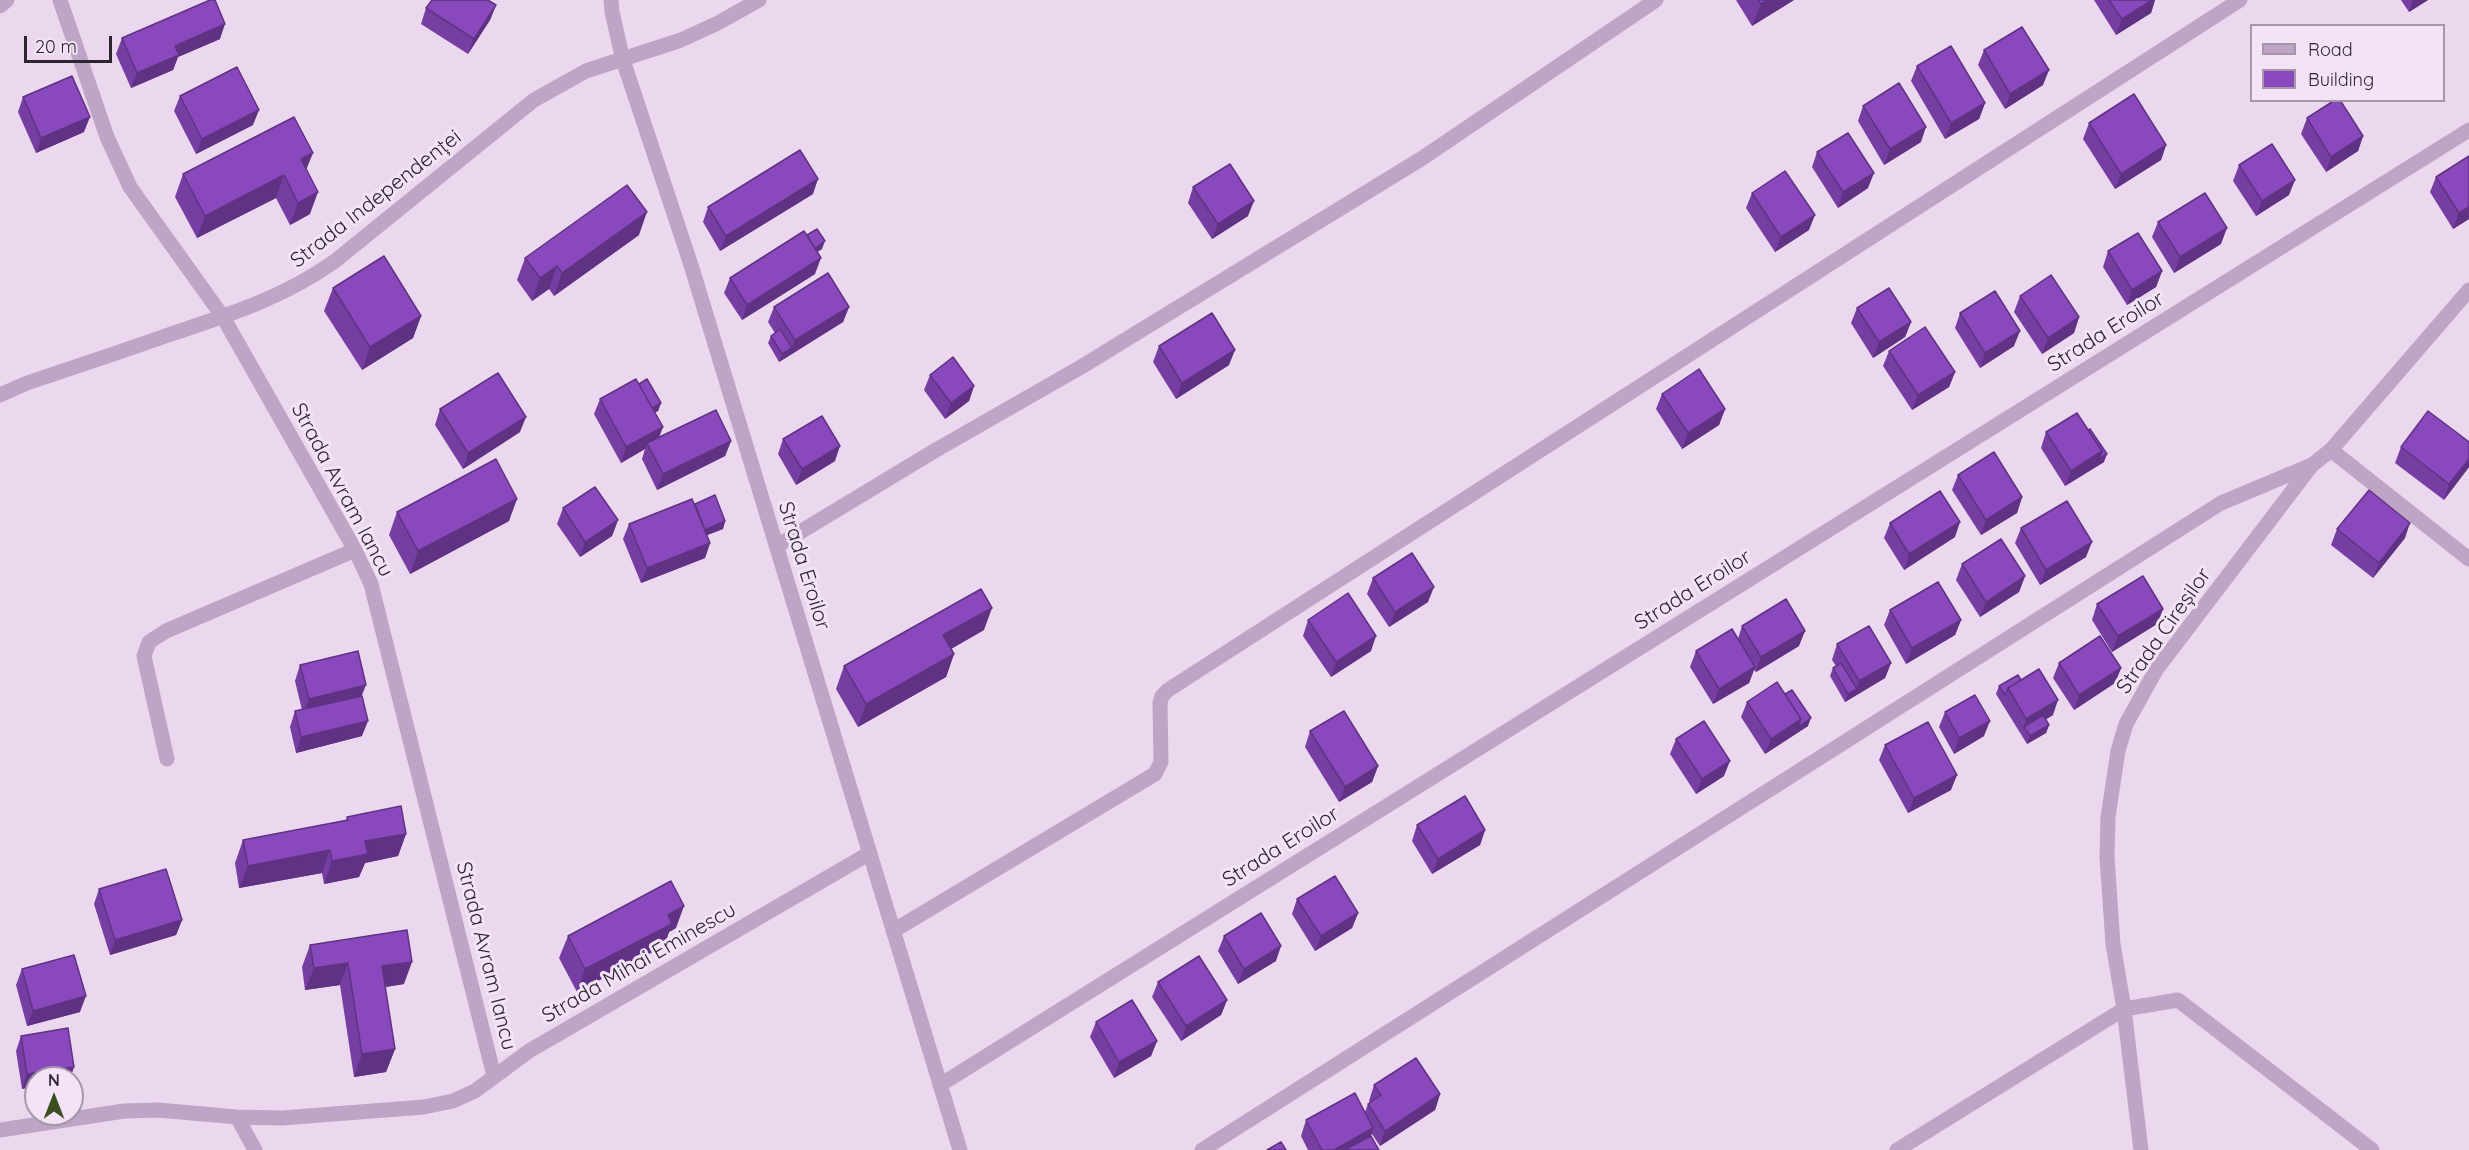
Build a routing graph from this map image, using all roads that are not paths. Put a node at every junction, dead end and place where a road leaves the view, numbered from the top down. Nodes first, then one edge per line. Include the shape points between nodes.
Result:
1 (7, 0) edge
2 (60, 0) edge
3 (611, 0) edge
4 (759, 0) edge
5 (1656, 0) edge
6 (2240, 0) edge
7 (0, 6) edge
8 (623, 60) junction
9 (2469, 130) edge
10 (2469, 290) edge
11 (223, 317) junction
12 (0, 395) edge
13 (2331, 450) junction
14 (2313, 465) junction
15 (777, 546) junction
16 (354, 550) junction
17 (2469, 559) edge
18 (167, 759) dead end
19 (870, 853) junction
20 (894, 931) junction
21 (2124, 1009) junction
22 (494, 1076) junction
23 (940, 1085) junction
24 (237, 1117) junction
25 (0, 1130) edge
26 (255, 1150) edge
27 (960, 1150) edge
28 (1202, 1150) edge
29 (1897, 1150) edge
30 (2141, 1150) edge
31 (2372, 1150) edge

1 - 7 street
2 - 11 street, Strada Avram Iancu via 107,137 126,179
3 - 8 street, Strada Eroilor
4 - 8 street, Strada Independenței via 681,40
5 - 15 street via 1420,159
6 - 20 street via 1168,690 1160,703 1161,762 1155,774
8 - 11 street, Strada Independenței via 586,71 534,100 309,280
8 - 15 street, Strada Eroilor
9 - 23 street, Strada Eroilor
10 - 13 street, Strada Cireșilor
11 - 12 street, Strada Independenței
11 - 16 street, Strada Avram Iancu
13 - 14 street, Strada Cireșilor
13 - 17 street
14 - 21 street, Strada Cireșilor via 2156,670 2126,724 2108,817 2106,857 2113,944
14 - 28 street via 2221,503
15 - 19 street, Strada Eroilor
16 - 18 street via 166,631 149,642 144,656
16 - 22 street, Strada Avram Iancu via 371,584
19 - 20 street, Strada Eroilor
19 - 22 street, Strada Mihai Eminescu via 529,1051
20 - 23 street, Strada Eroilor
21 - 29 street
21 - 30 street, Strada Cireșilor
21 - 31 street via 2178,1000
22 - 24 street, Strada Mihai Eminescu via 453,1101 424,1107 282,1118
23 - 27 street, Strada Eroilor
24 - 25 street, Strada Mihai Eminescu via 124,1111
24 - 26 street

